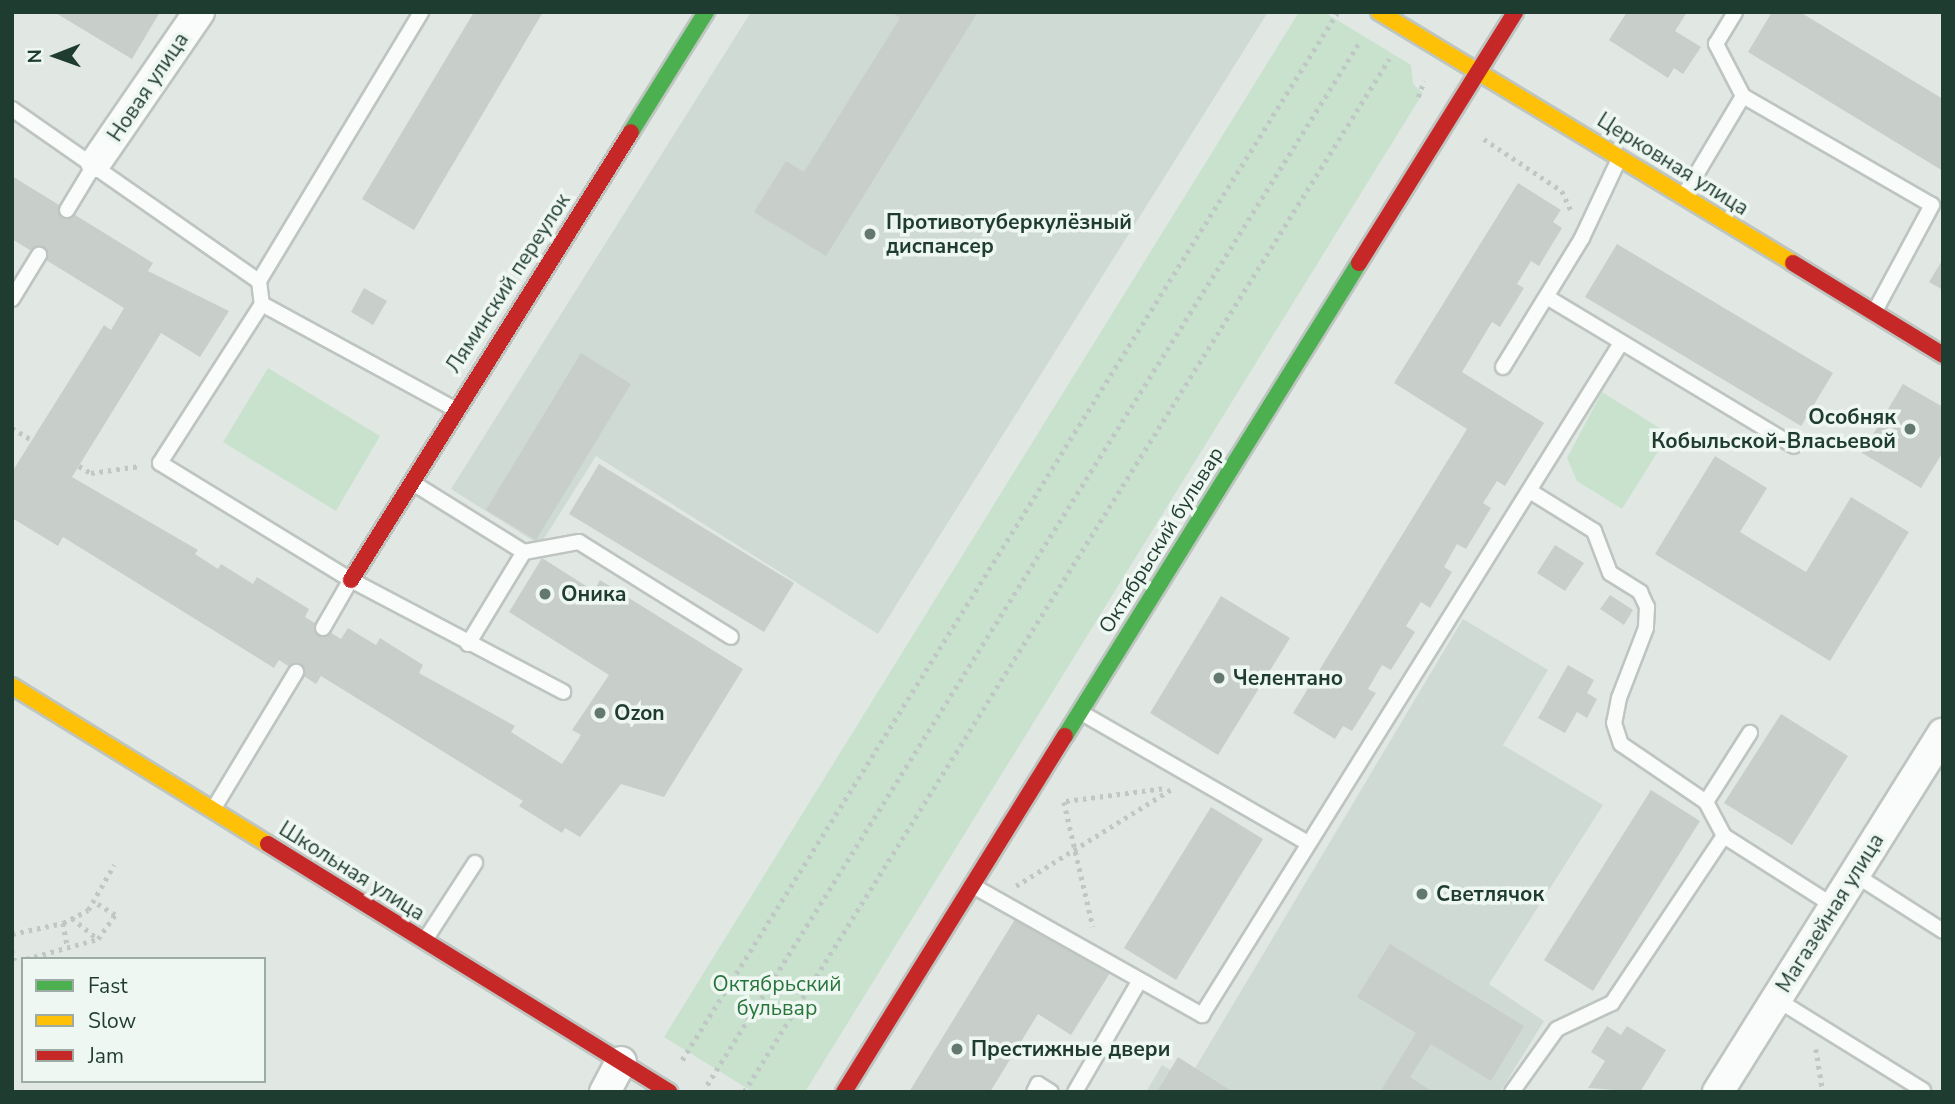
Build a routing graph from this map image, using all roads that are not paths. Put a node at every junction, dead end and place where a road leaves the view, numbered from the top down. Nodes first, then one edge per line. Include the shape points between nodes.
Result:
1 (199, 12) edge
2 (421, 12) edge
3 (706, 12) edge
4 (1379, 12) edge
5 (1515, 12) edge
6 (1735, 12) edge
7 (1479, 69) junction
8 (1743, 96) junction
9 (12, 109) edge
10 (1621, 156) junction
11 (96, 162) junction
12 (1684, 195) junction
13 (1937, 204) edge
14 (67, 210) dead end
15 (39, 255) dead end
16 (259, 281) junction
17 (1547, 297) junction
18 (12, 299) edge
19 (262, 304) junction
20 (1874, 312) junction
21 (1621, 343) junction
22 (1943, 355) edge
23 (1503, 367) dead end
24 (453, 408) junction
25 (1794, 446) dead end
26 (410, 481) junction
27 (1533, 492) junction
28 (524, 552) junction
29 (351, 580) junction
30 (323, 628) dead end
31 (731, 637) dead end
32 (468, 644) junction
33 (296, 671) dead end
34 (12, 686) edge
35 (562, 692) dead end
36 (1079, 711) junction
37 (1750, 733) dead end
38 (1943, 734) edge
39 (1706, 802) junction
40 (213, 810) junction
41 (1724, 836) junction
42 (1306, 842) junction
43 (475, 863) dead end
44 (1854, 874) junction
45 (970, 885) junction
46 (1835, 906) junction
47 (1943, 932) edge
48 (424, 941) junction
49 (1140, 980) junction
50 (1776, 999) junction
51 (621, 1062) junction
52 (1923, 1090) edge
53 (605, 1092) edge
54 (670, 1092) edge
55 (844, 1092) edge
56 (1034, 1092) edge
57 (1051, 1092) edge
58 (1075, 1092) edge
59 (1512, 1092) edge
60 (1718, 1092) edge

1 - 11 street, Новая улица
2 - 16 lane
3 - 24 street, Ляминский переулок
4 - 7 street, Церковная улица
5 - 7 street, Октябрьский бульвар
6 - 8 lane via 1716,44
7 - 10 street, Церковная улица
7 - 36 street, Октябрьский бульвар
8 - 12 lane
8 - 13 lane
9 - 11 lane
10 - 12 street, Церковная улица
10 - 17 lane
11 - 14 lane
11 - 16 lane
12 - 20 street, Церковная улица
13 - 20 lane
15 - 18 lane
16 - 19 lane
17 - 21 lane
17 - 23 lane
19 - 24 lane
19 - 29 lane via 160,463
20 - 22 street, Церковная улица
21 - 25 lane
21 - 27 lane
24 - 26 street, Ляминский переулок
26 - 28 lane
26 - 29 street, Ляминский переулок
27 - 39 lane via 1594,531 1610,573 1640,593 1647,607 1646,628 1614,723 1620,744
27 - 42 lane
28 - 31 lane via 579,542
28 - 32 lane
29 - 30 lane
29 - 32 lane
32 - 35 lane
33 - 40 lane
34 - 40 street, Школьная улица
36 - 42 lane
36 - 45 street, Октябрьский бульвар
37 - 39 lane
38 - 44 street, Магазейная улица
39 - 41 lane
40 - 48 street, Школьная улица
41 - 46 lane
41 - 59 lane via 1612,1003 1557,1029
42 - 49 lane via 1202,1015
43 - 48 lane
44 - 46 street, Магазейная улица
44 - 47 lane
45 - 49 lane
45 - 55 street, Октябрьский бульвар
46 - 50 street, Магазейная улица
48 - 51 street, Школьная улица
49 - 58 lane
50 - 52 lane
50 - 60 street, Магазейная улица
51 - 53 street
51 - 54 street, Школьная улица
56 - 57 lane via 1038,1084

